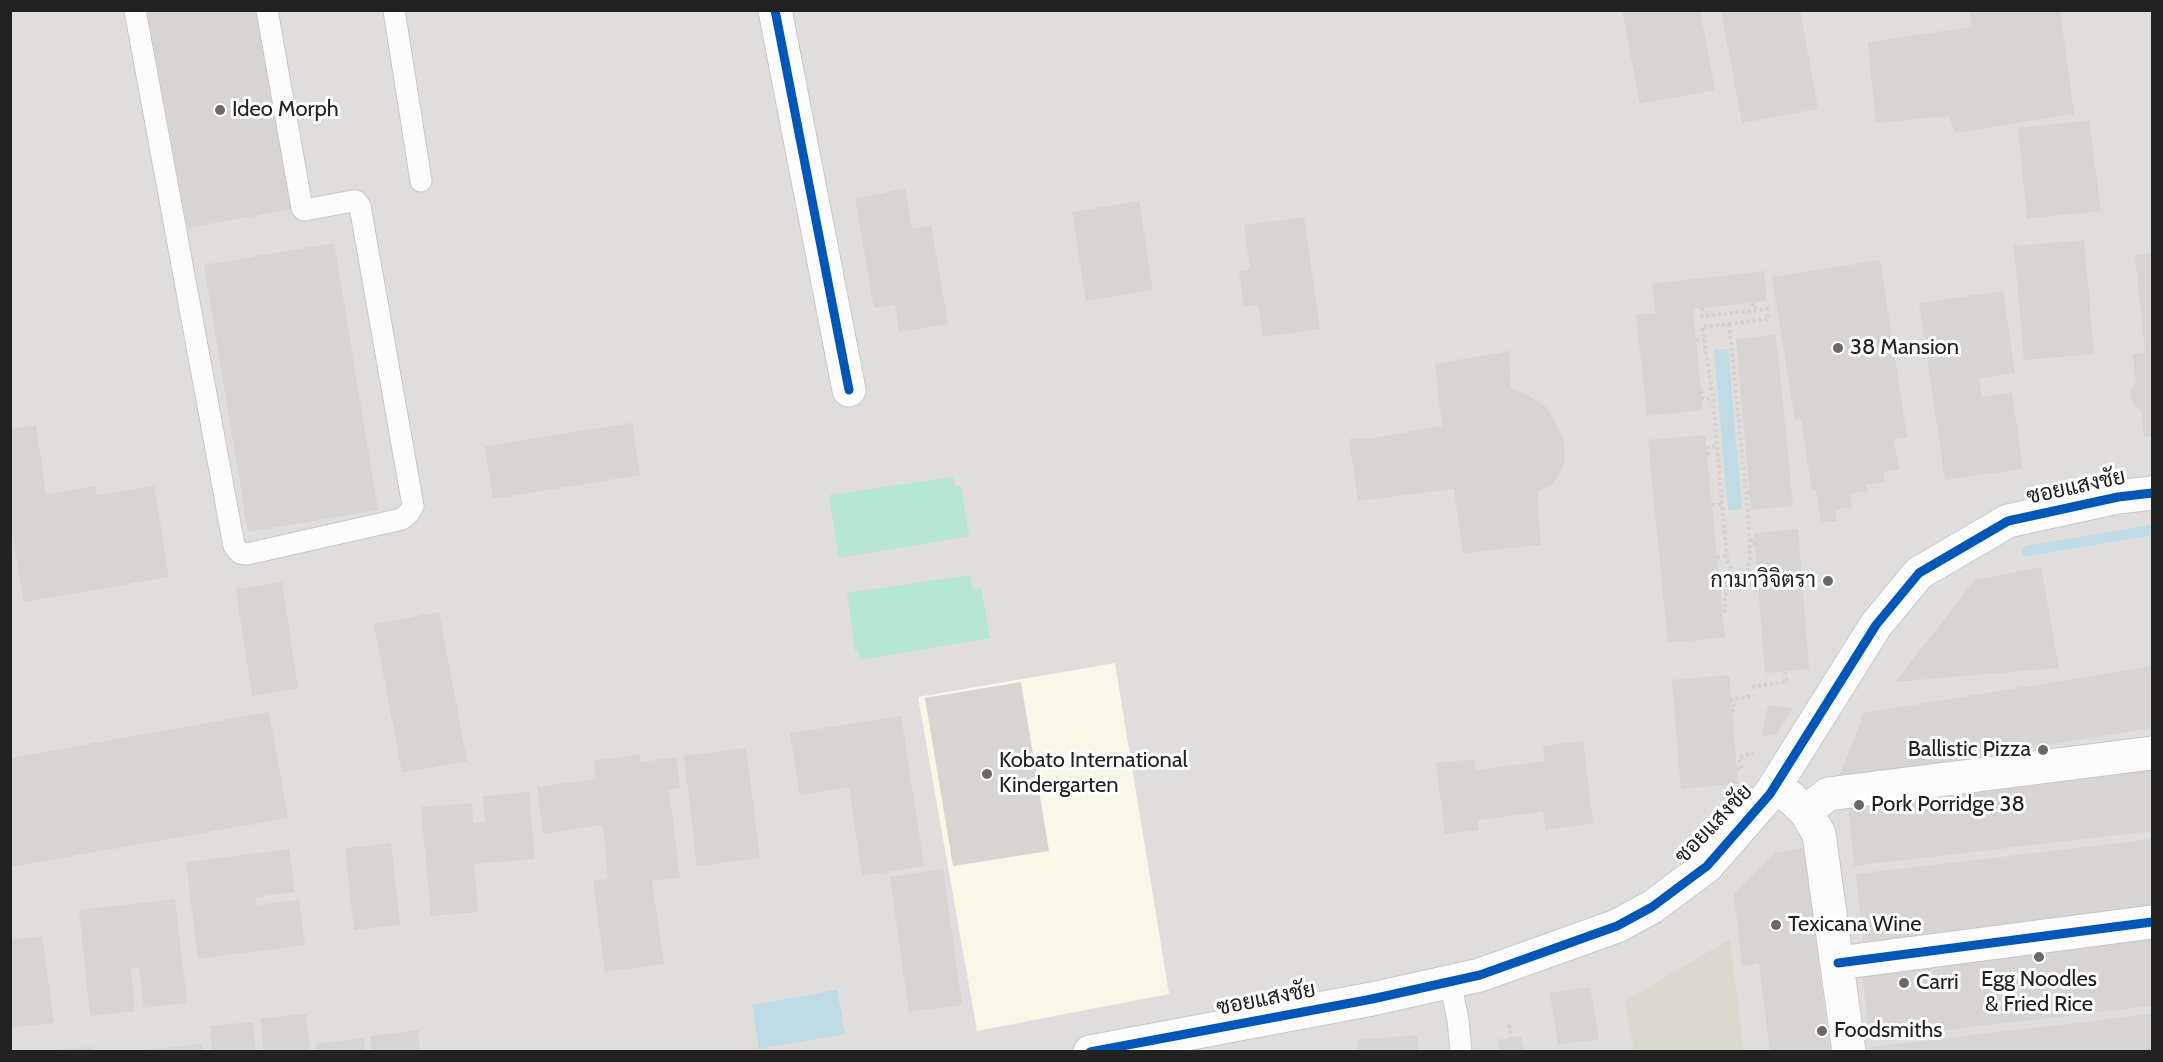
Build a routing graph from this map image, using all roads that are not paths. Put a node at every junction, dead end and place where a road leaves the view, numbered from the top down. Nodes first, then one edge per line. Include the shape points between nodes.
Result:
1 (135, 10) edge
2 (267, 10) edge
3 (394, 10) edge
4 (776, 10) edge
5 (421, 181) dead end
6 (849, 390) dead end
7 (2152, 493) edge
8 (2152, 753) edge
9 (1776, 783) junction
10 (1806, 812) junction
11 (2152, 922) edge
12 (1838, 963) junction
13 (1450, 981) junction
14 (1090, 1052) edge
15 (1461, 1052) edge
16 (1849, 1052) edge

1 - 2 lane via 234,546 247,554 402,519 413,506 360,206 353,201 302,208
3 - 5 lane
4 - 6 street
7 - 9 street, ซอยแสงชัย via 2008,521 1919,573 1875,625
8 - 10 street via 1828,794
9 - 10 street
9 - 13 street, ซอยแสงชัย via 1707,866 1652,907 1617,926 1480,975
10 - 12 street via 1819,834
11 - 12 street
12 - 16 street
13 - 14 street, ซอยแสงชัย
13 - 15 lane

